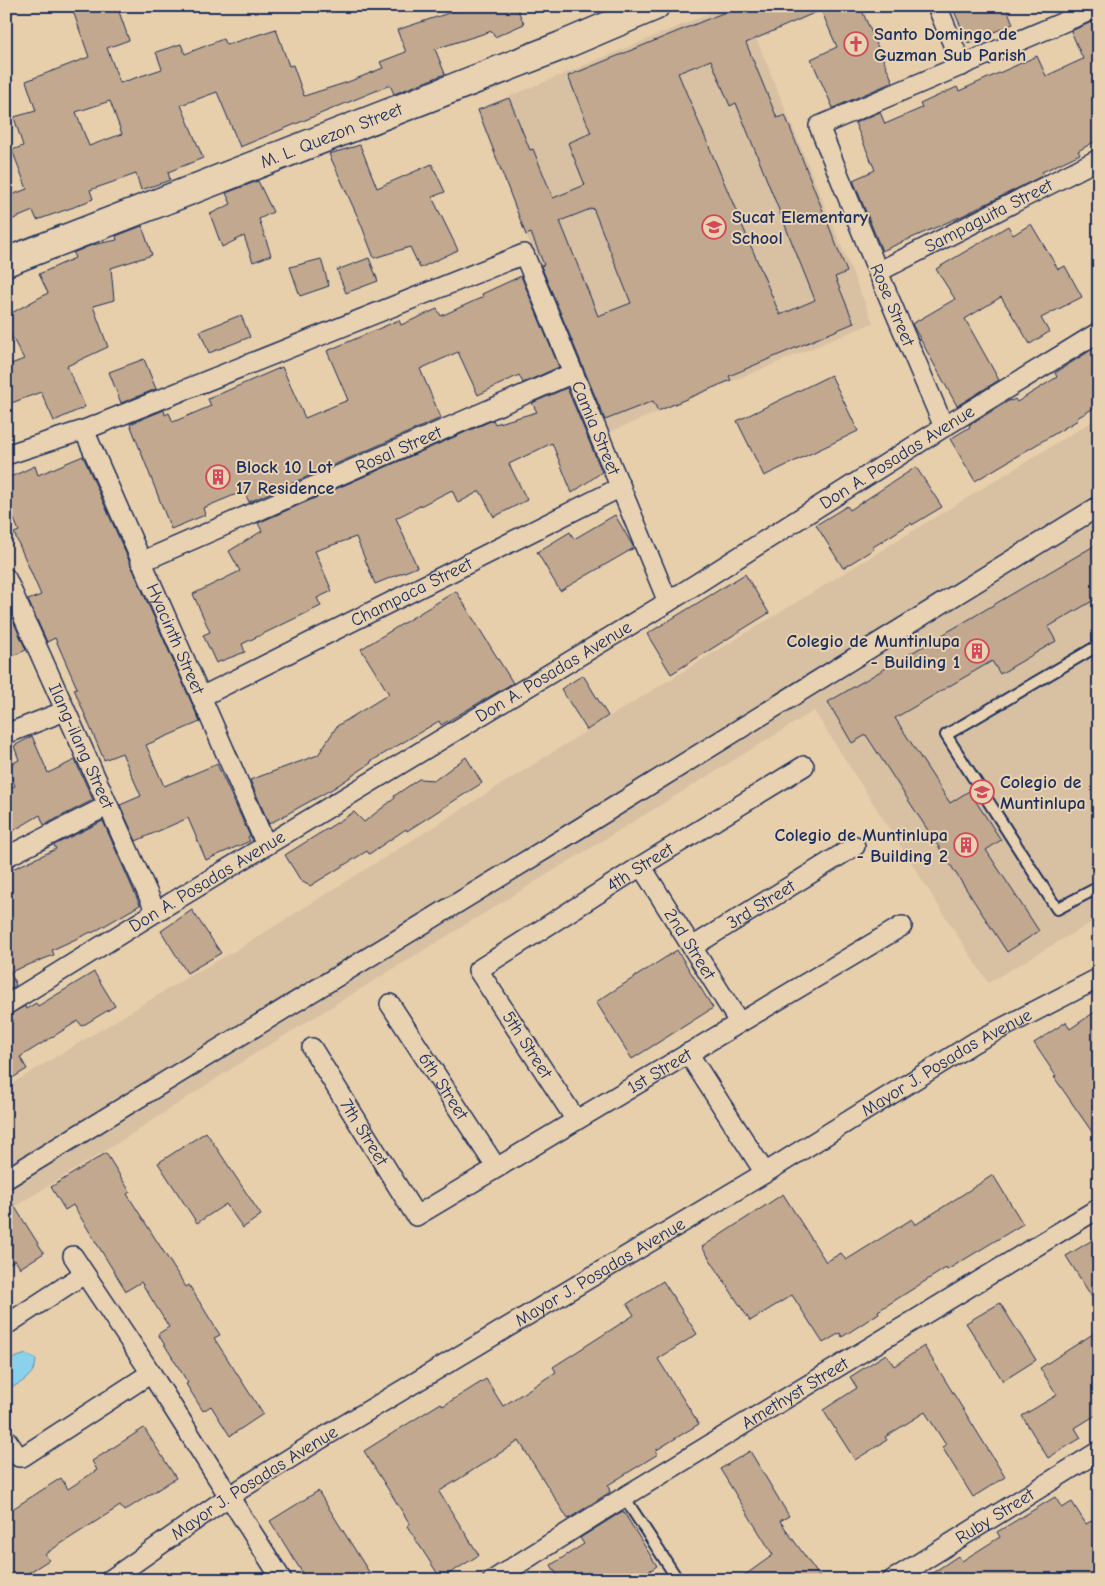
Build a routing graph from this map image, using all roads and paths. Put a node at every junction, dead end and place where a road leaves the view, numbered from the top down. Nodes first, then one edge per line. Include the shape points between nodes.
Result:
1 (655, 6) edge
2 (937, 6) edge
3 (1099, 7) edge
4 (962, 66) junction
5 (1099, 159) edge
6 (6, 262) edge
7 (878, 272) junction
8 (1099, 332) edge
9 (573, 373) junction
10 (944, 427) junction
11 (84, 430) junction
12 (6, 455) edge
13 (621, 487) junction
14 (1099, 506) edge
15 (141, 562) junction
16 (8, 588) edge
17 (668, 602) junction
18 (1099, 645) edge
19 (201, 697) junction
20 (65, 711) junction
21 (6, 734) edge
22 (804, 766) dead end
23 (107, 806) junction
24 (266, 846) junction
25 (855, 846) dead end
26 (6, 857) edge
27 (641, 866) junction
28 (1099, 887) edge
29 (156, 912) junction
30 (902, 926) dead end
31 (692, 947) junction
32 (478, 970) joint
33 (1099, 978) edge
34 (390, 1004) dead end
35 (6, 1006) edge
36 (739, 1022) junction
37 (312, 1048) dead end
38 (688, 1053) junction
39 (576, 1120) junction
40 (496, 1167) junction
41 (765, 1173) junction
42 (6, 1179) edge
43 (1099, 1208) edge
44 (416, 1216) joint
45 (73, 1256) dead end
46 (84, 1274) junction
47 (6, 1325) edge
48 (152, 1373) junction
49 (6, 1439) edge
50 (1099, 1451) edge
51 (228, 1496) junction
52 (624, 1496) junction
53 (120, 1577) edge
54 (282, 1580) edge
55 (493, 1580) edge
56 (678, 1580) edge
57 (892, 1580) edge

1 - 6 main road, M. L. Quezon Street via 561,46
2 - 4 street
3 - 4 street
4 - 7 street, Rose Street via 819,126
5 - 7 street, Sampaguita Street
7 - 10 street, Rose Street
8 - 10 street, Don A. Posadas Avenue
9 - 11 street, Camia Street via 524,254
9 - 13 street, Camia Street
9 - 15 street, Rosal Street
10 - 17 street, Don A. Posadas Avenue
11 - 12 street
11 - 15 street, Hyacinth Street
13 - 17 street, Camia Street
13 - 19 street, Champaca Street
14 - 42 street
15 - 19 street, Hyacinth Street
16 - 20 street, Ilang-ilang Street
17 - 24 street, Don A. Posadas Avenue
18 - 28 lane via 946,736 1057,910
19 - 24 street, Hyacinth Street
20 - 21 street
20 - 23 street, Ilang-ilang Street
22 - 27 street, 4th Street
23 - 26 street
23 - 29 street, Ilang-ilang Street
24 - 29 street, Don A. Posadas Avenue
25 - 31 street, 3rd Street
27 - 31 street, 2nd Street
27 - 32 street, 4th Street
29 - 35 street, Don A. Posadas Avenue
30 - 36 street, 1st Street
31 - 36 street, 2nd Street
32 - 39 street, 5th Street
33 - 41 street, Mayor J. Posadas Avenue via 975,1042
34 - 40 street, 6th Street
36 - 38 street, 1st Street
37 - 44 street, 7th Street
38 - 39 street, 1st Street
38 - 41 street
39 - 40 street, 1st Street
40 - 44 street, 1st Street
41 - 51 street, Mayor J. Posadas Avenue
43 - 52 street, Amethyst Street
45 - 46 street
46 - 47 street
46 - 48 street
48 - 49 street via 22,1457
48 - 51 street
50 - 57 street, Ruby Street
51 - 53 street, Mayor J. Posadas Avenue
51 - 54 street
52 - 55 street, Amethyst Street
52 - 56 lane

